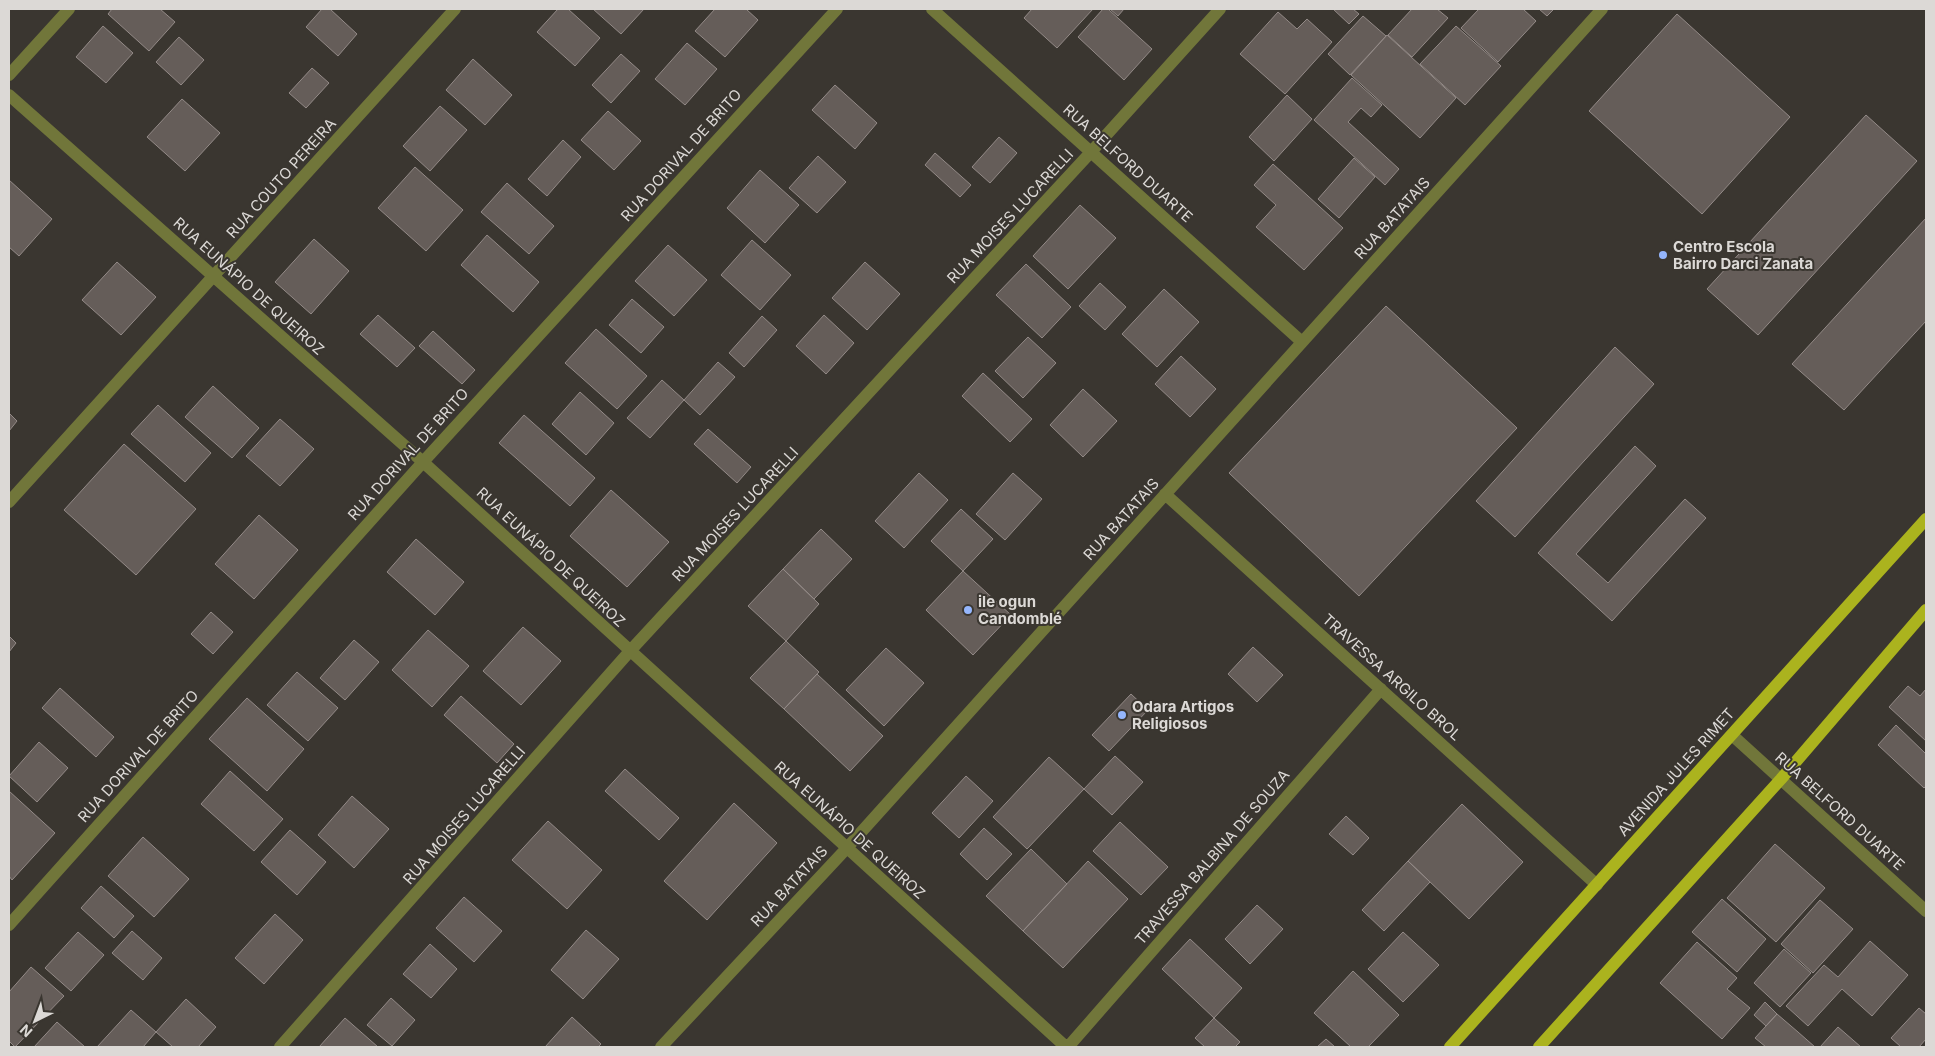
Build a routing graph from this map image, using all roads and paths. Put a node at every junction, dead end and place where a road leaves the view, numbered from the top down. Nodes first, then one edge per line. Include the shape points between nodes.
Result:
1 (69, 9) edge
2 (455, 9) edge
3 (836, 9) edge
4 (932, 9) edge
5 (1220, 9) edge
6 (1602, 9) edge
7 (9, 74) edge
8 (9, 95) edge
9 (1091, 152) junction
10 (214, 277) junction
11 (1302, 342) junction
12 (423, 462) junction
13 (1166, 494) junction
14 (9, 502) edge
15 (1926, 519) edge
16 (1926, 610) edge
17 (630, 652) junction
18 (1380, 689) junction
19 (1732, 735) junction
20 (1781, 779) junction
21 (846, 849) junction
22 (1597, 885) junction
23 (1926, 911) edge
24 (9, 925) edge
25 (280, 1047) edge
26 (661, 1047) edge
27 (1067, 1047) edge
28 (1450, 1047) edge
29 (1539, 1047) edge

1 - 7 street
2 - 10 street, RUA COUTO PEREIRA
3 - 12 street, RUA DORIVAL DE BRITO
4 - 9 street, RUA BELFORD DUARTE
5 - 9 street, RUA MOISES LUCARELLI
6 - 11 street, RUA BATATAIS
8 - 10 street, RUA EUNÁPIO DE QUEIROZ
9 - 11 street, RUA BELFORD DUARTE
9 - 17 street, RUA MOISES LUCARELLI
10 - 12 street, RUA EUNÁPIO DE QUEIROZ
10 - 14 street, RUA COUTO PEREIRA
11 - 13 street, RUA BATATAIS
12 - 17 street, RUA EUNÁPIO DE QUEIROZ
12 - 24 street, RUA DORIVAL DE BRITO
13 - 18 street, TRAVESSA ARGILO BROL
13 - 21 street, RUA BATATAIS
15 - 19 main road, AVENIDA JULES RIMET
16 - 20 main road
17 - 21 street, RUA EUNÁPIO DE QUEIROZ
17 - 25 street, RUA MOISES LUCARELLI
18 - 22 street, TRAVESSA ARGILO BROL
18 - 27 street, TRAVESSA BALBINA DE SOUZA
19 - 20 street, RUA BELFORD DUARTE
19 - 22 main road, AVENIDA JULES RIMET
20 - 23 street, RUA BELFORD DUARTE
20 - 29 main road
21 - 26 street, RUA BATATAIS
21 - 27 street, RUA EUNÁPIO DE QUEIROZ
22 - 28 main road, AVENIDA JULES RIMET

